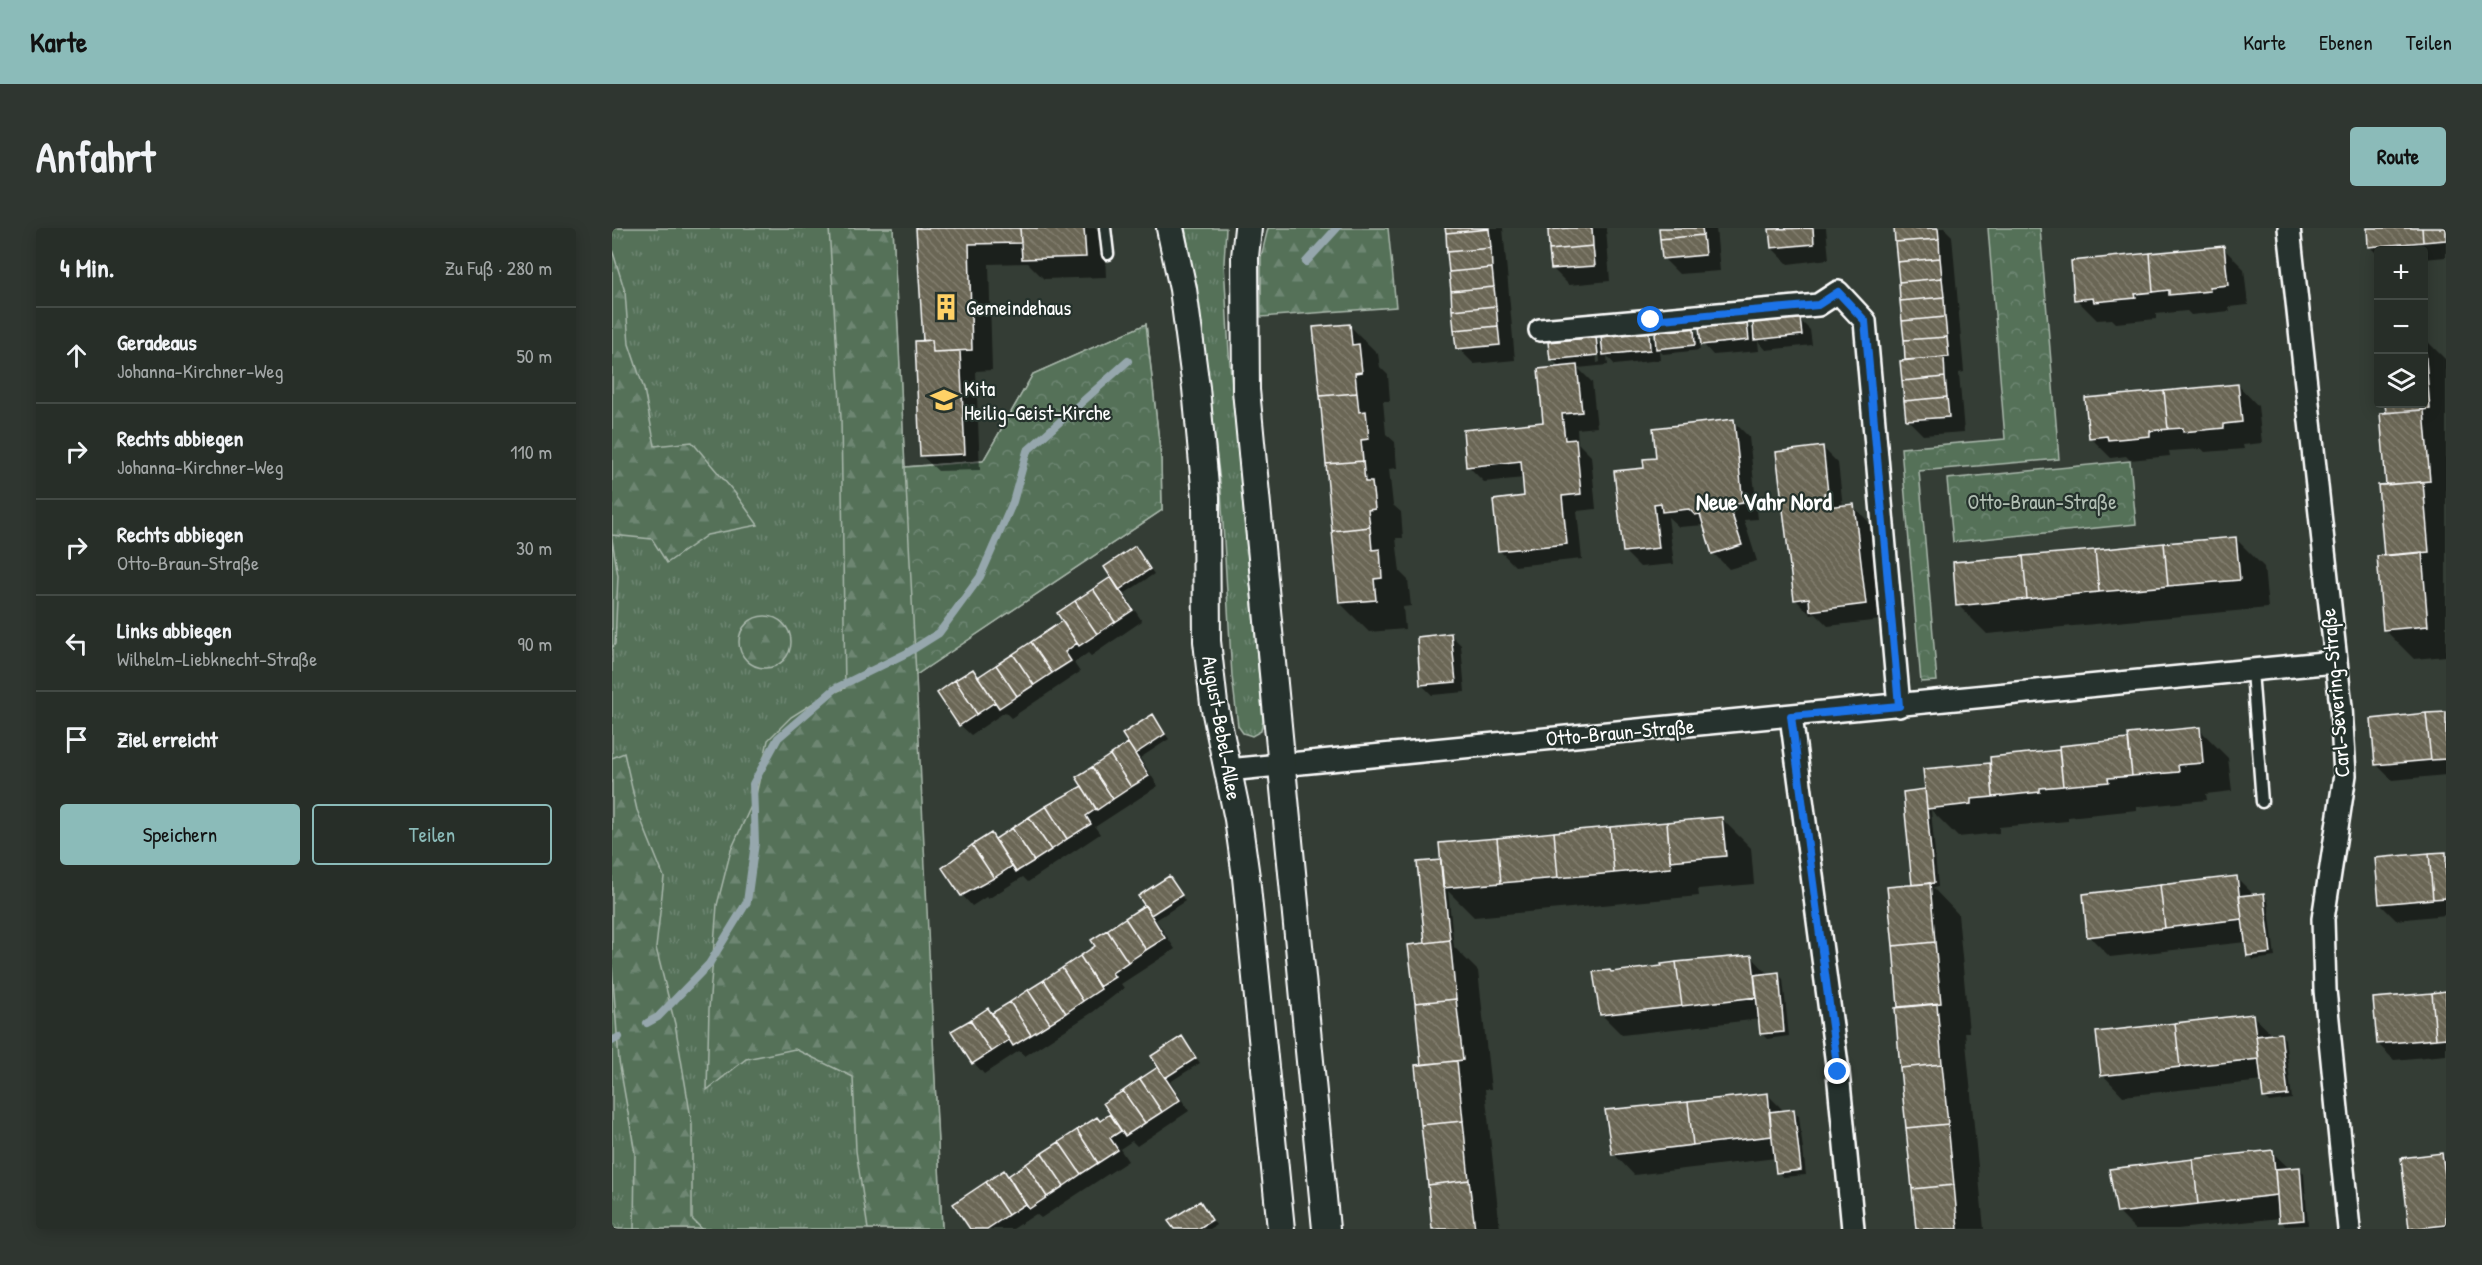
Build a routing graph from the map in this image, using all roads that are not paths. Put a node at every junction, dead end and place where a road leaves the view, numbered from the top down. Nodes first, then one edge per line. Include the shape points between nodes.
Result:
1 (1105, 228) edge
2 (1170, 228) edge
3 (1248, 228) edge
4 (2289, 228) edge
5 (1108, 254) dead end
6 (1540, 330) dead end
7 (2334, 662) junction
8 (2252, 671) junction
9 (1899, 706) junction
10 (1791, 716) junction
11 (1281, 766) junction
12 (1228, 770) junction
13 (2262, 802) dead end
14 (1281, 1229) edge
15 (1326, 1229) edge
16 (1853, 1229) edge
17 (2349, 1229) edge

1 - 5 lane
2 - 12 street, August-Bebel-Allee via 1183,289 1196,388 1206,497 1208,641 1214,704
3 - 11 street via 1246,390
4 - 7 street, Carl-Severing-Straße
6 - 9 street via 1818,305 1838,292 1865,321
7 - 8 street, Otto-Braun-Straße
7 - 17 street, Carl-Severing-Straße via 2345,775 2324,919 2325,990
8 - 9 street, Otto-Braun-Straße
8 - 13 lane
9 - 10 street, Otto-Braun-Straße
10 - 11 street, Otto-Braun-Straße
10 - 16 street via 1838,1072
11 - 12 street, Otto-Braun-Straße
11 - 15 street
12 - 14 street, August-Bebel-Allee via 1246,877

